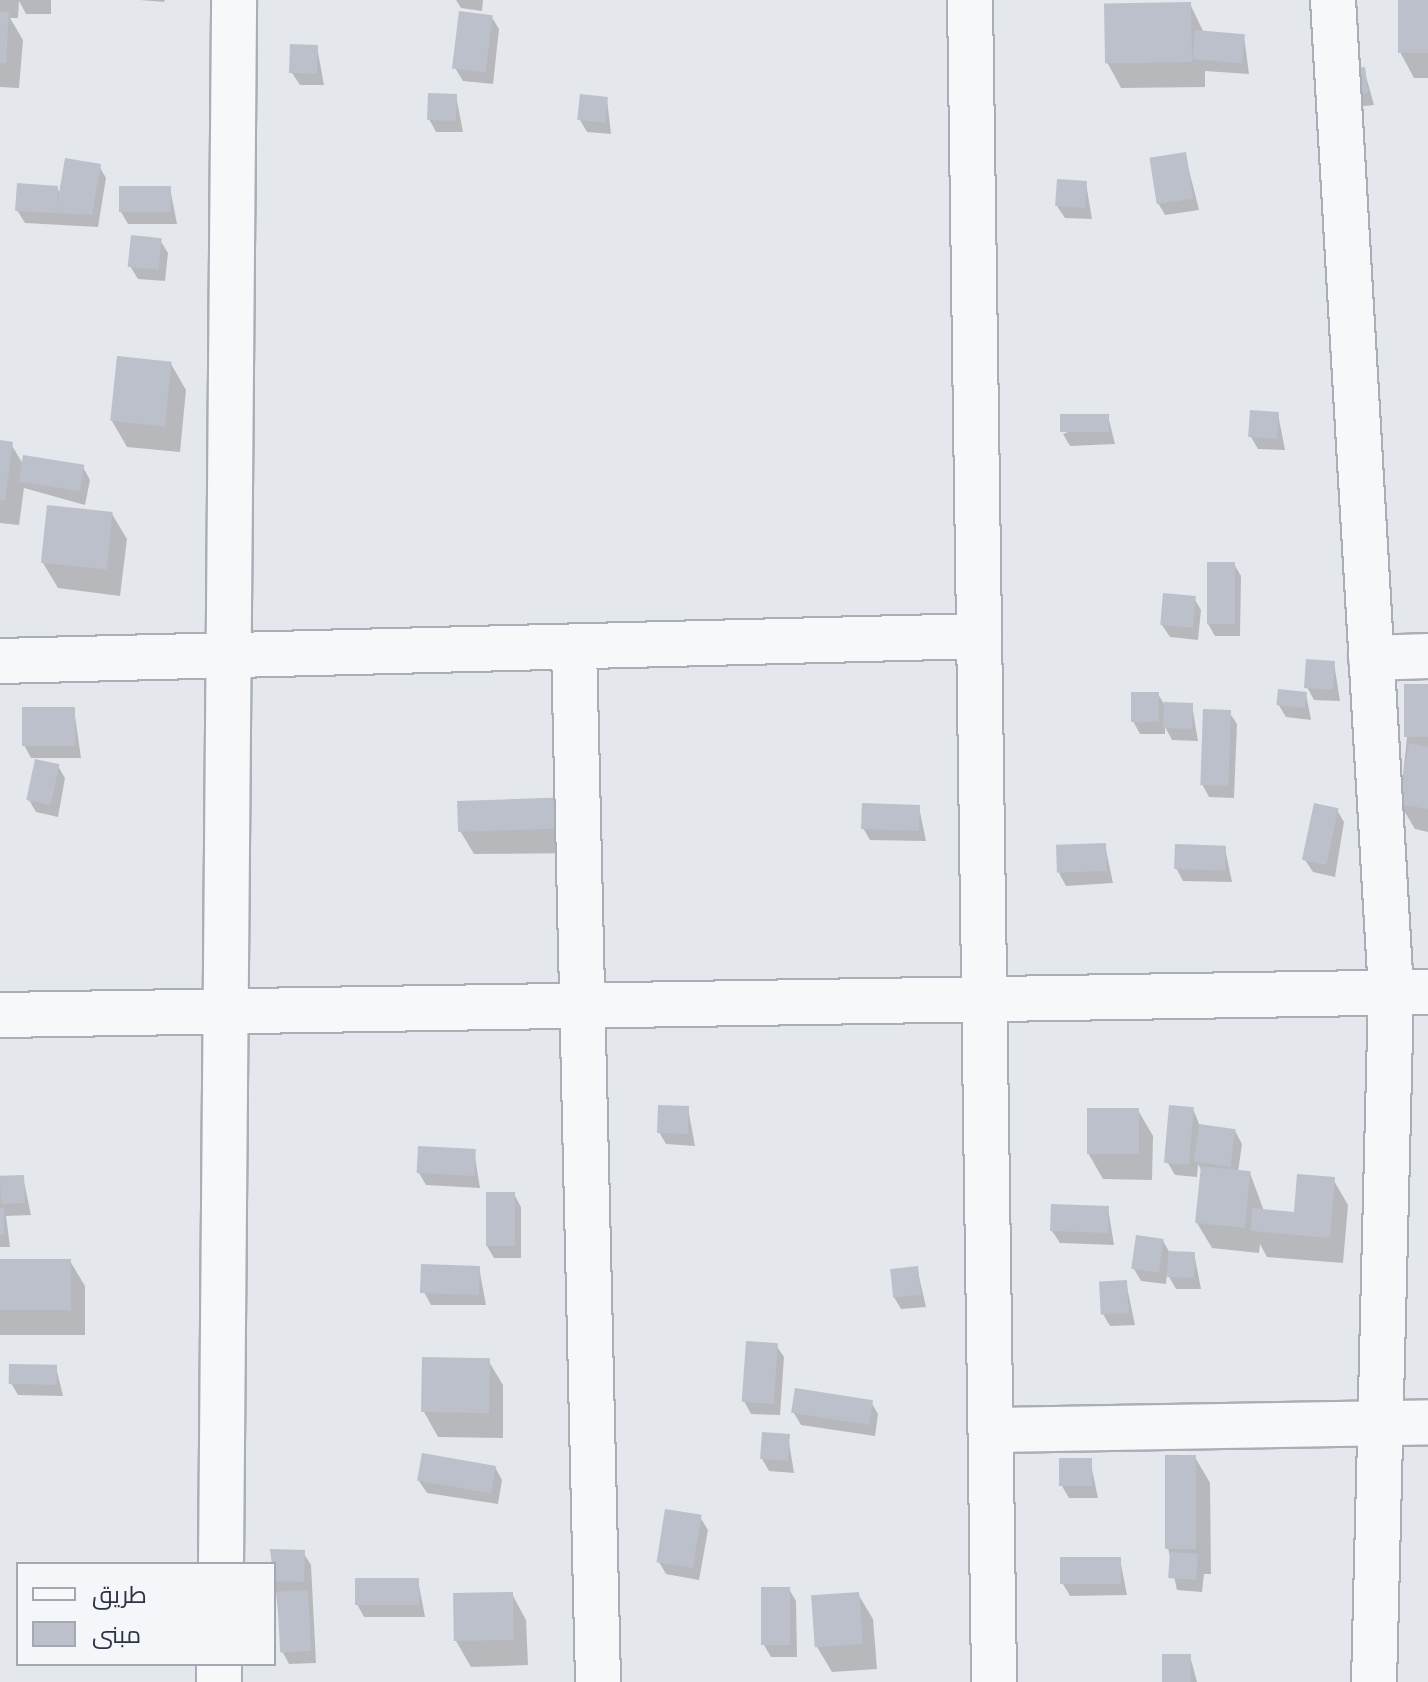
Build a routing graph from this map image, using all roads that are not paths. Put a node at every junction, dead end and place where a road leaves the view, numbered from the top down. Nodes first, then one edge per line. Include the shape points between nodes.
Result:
1 (234, 0) edge
2 (970, 0) edge
3 (1333, 0) edge
4 (979, 636) junction
5 (574, 647) junction
6 (231, 655) junction
7 (1428, 656) edge
8 (1371, 658) junction
9 (0, 661) edge
10 (1410, 992) edge
11 (984, 999) junction
12 (582, 1006) junction
13 (227, 1012) junction
14 (0, 1015) edge
15 (1428, 1422) edge
16 (1381, 1423) junction
17 (991, 1430) junction
18 (221, 1562) edge
19 (598, 1682) edge
20 (994, 1682) edge
21 (1374, 1682) edge

1 - 6 street
2 - 4 street
3 - 8 street
4 - 5 street
4 - 11 street
5 - 6 street
5 - 12 street
6 - 9 street
6 - 13 street
7 - 8 street
8 - 10 street
10 - 11 street
10 - 16 street
11 - 12 street
11 - 17 street
12 - 13 street
12 - 19 street
13 - 14 street
13 - 18 street
15 - 16 street
16 - 17 street
16 - 21 street
17 - 20 street

